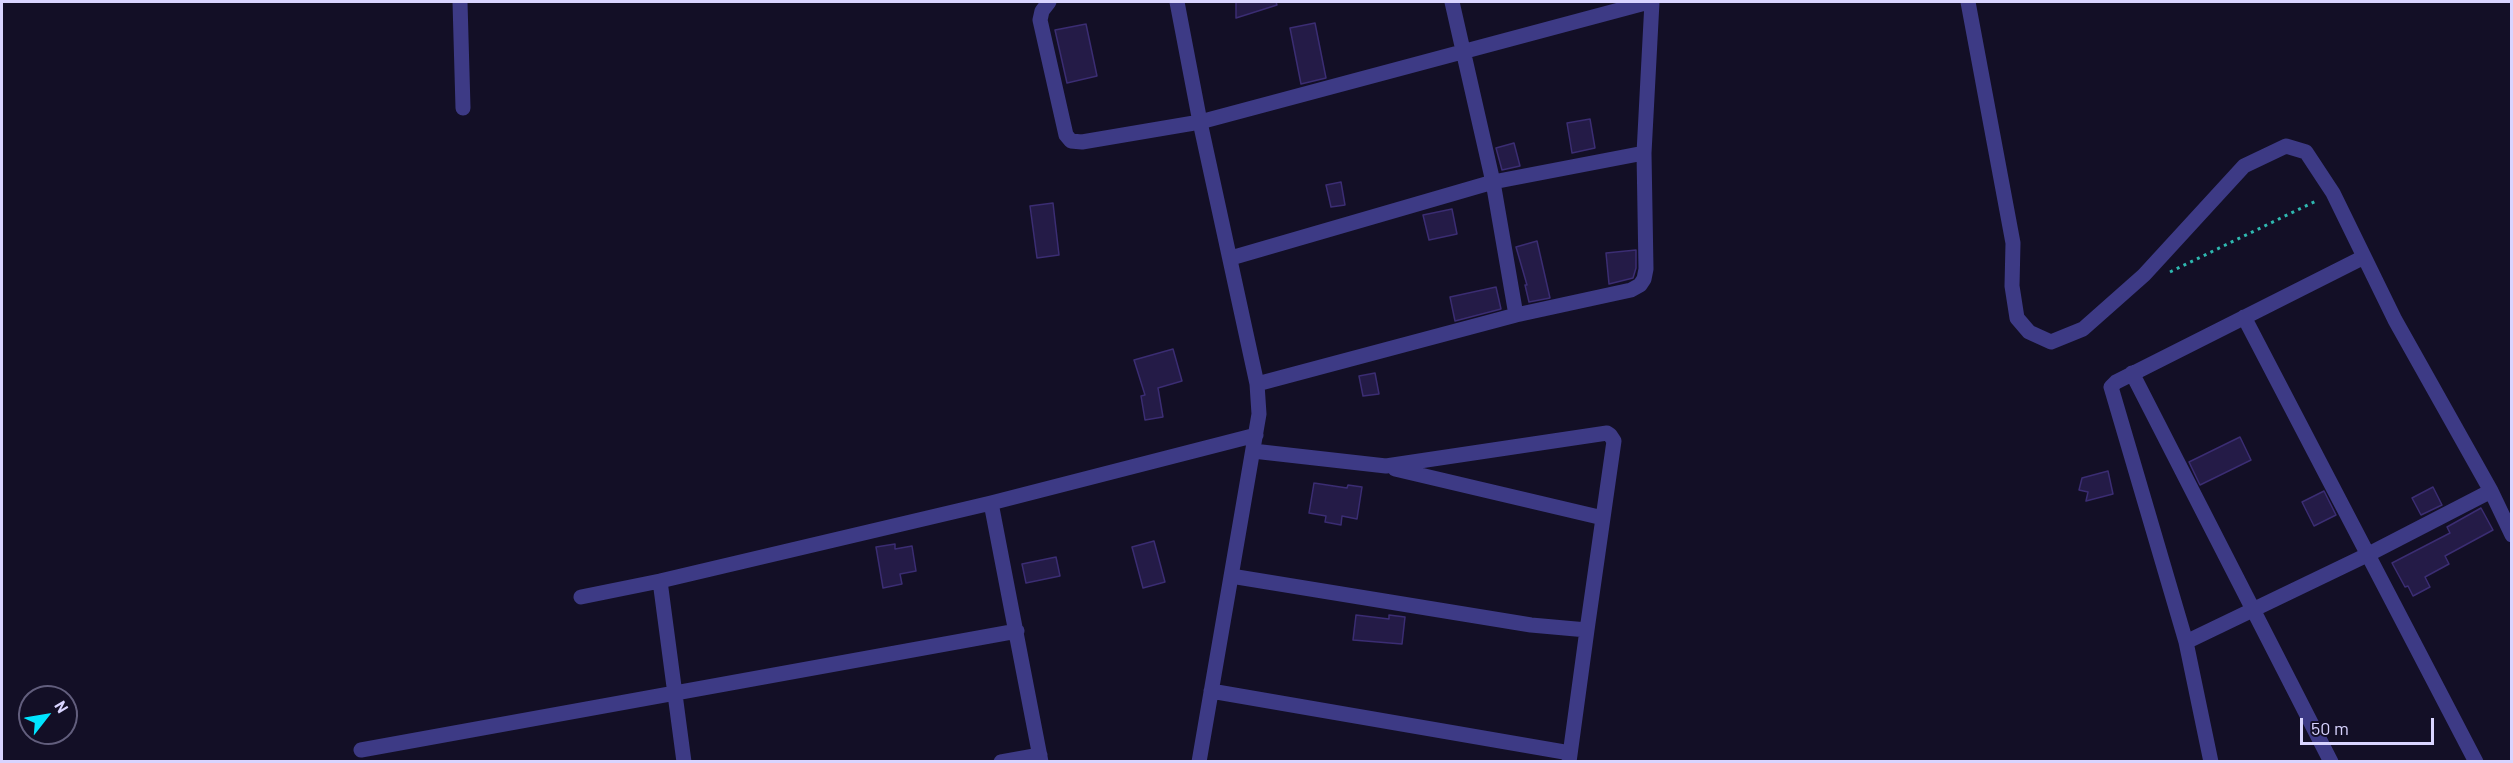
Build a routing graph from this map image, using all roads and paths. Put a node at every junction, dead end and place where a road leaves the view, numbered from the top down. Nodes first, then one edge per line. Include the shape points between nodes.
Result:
1 (460, 2) edge
2 (1049, 2) edge
3 (1178, 2) edge
4 (1452, 2) edge
5 (1650, 2) edge
6 (1968, 2) edge
7 (1464, 53) junction
8 (463, 108) dead end
9 (1200, 122) junction
10 (1644, 153) junction
11 (1493, 182) junction
12 (2333, 193) junction
13 (2364, 256) junction
14 (1231, 258) junction
15 (2165, 275) dead end
16 (1516, 315) junction
17 (2244, 316) junction
18 (2132, 374) junction
19 (1257, 384) junction
20 (1256, 435) junction
21 (1253, 451) junction
22 (1386, 466) junction
23 (2491, 491) junction
24 (991, 504) junction
25 (1603, 518) junction
26 (2511, 535) edge
27 (2369, 554) junction
28 (1231, 576) junction
29 (660, 581) junction
30 (581, 597) dead end
31 (2253, 609) junction
32 (1587, 630) junction
33 (1017, 631) junction
34 (2186, 642) junction
35 (1211, 691) junction
36 (674, 694) junction
37 (361, 750) dead end
38 (1570, 757) edge
39 (1040, 758) edge
40 (684, 762) edge
41 (1000, 762) edge
42 (1199, 762) edge
43 (2211, 762) edge
44 (2331, 762) edge
45 (2476, 762) edge

1 - 8 street
2 - 9 street via 1040,20 1066,135 1071,141
3 - 9 street
4 - 7 street
5 - 7 street
5 - 10 street
6 - 12 street via 2013,243 2017,318 2029,332 2051,342 2083,329 2144,275 2244,166 2272,152 2286,146 2306,152
7 - 9 street
7 - 11 street
9 - 14 street
10 - 11 street
10 - 16 street via 1646,268 1640,285
11 - 14 street
11 - 16 street
12 - 13 street
12 - 15 path
13 - 17 street
13 - 23 street via 2395,320
14 - 19 street
16 - 19 street
17 - 18 street
17 - 27 street
18 - 31 street
18 - 34 street via 2111,387
19 - 20 street
20 - 21 street
20 - 24 street
21 - 22 street
21 - 28 street
22 - 25 street
22 - 25 street via 1607,433 1614,441
23 - 26 street
23 - 27 street
24 - 29 street
24 - 33 street
25 - 32 street
27 - 31 street
27 - 45 street
28 - 32 street via 1532,625
28 - 35 street
29 - 30 street
29 - 36 street
31 - 34 street
31 - 44 street
32 - 38 street
33 - 36 street
33 - 39 street
34 - 43 street
35 - 38 street
35 - 42 street
36 - 37 street
36 - 40 street
39 - 41 street

